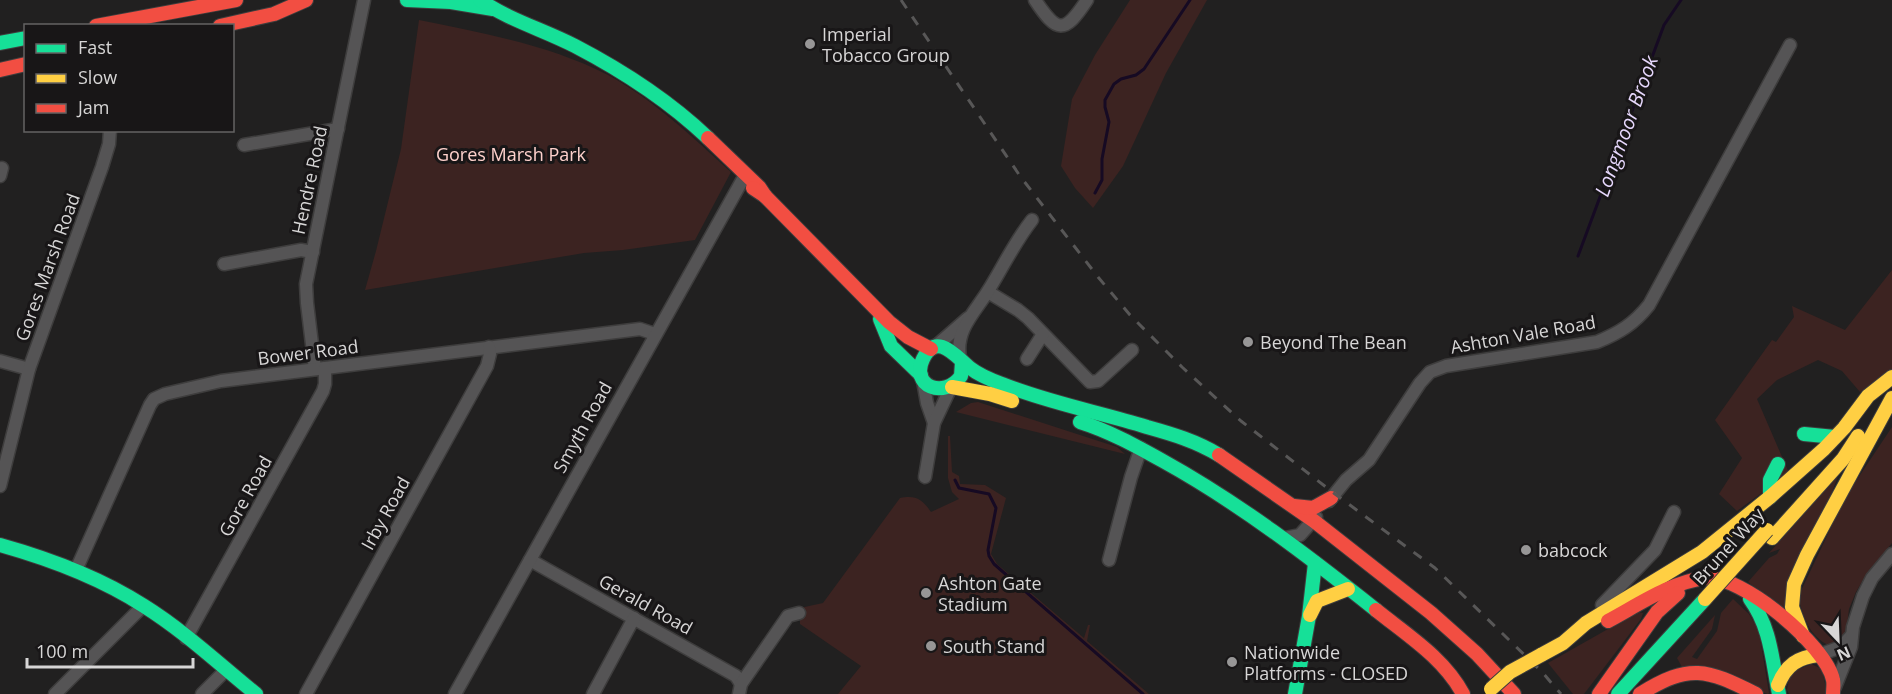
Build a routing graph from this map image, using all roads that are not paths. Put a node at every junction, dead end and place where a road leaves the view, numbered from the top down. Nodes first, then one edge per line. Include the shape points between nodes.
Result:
1 (236, 0) edge
2 (301, 0) edge
3 (364, 0) edge
4 (407, 0) edge
5 (480, 0) edge
6 (1035, 0) edge
7 (1087, 0) edge
8 (432, 1) edge
9 (493, 9) junction
10 (107, 24) edge
11 (229, 24) edge
12 (24, 39) edge
13 (0, 43) edge
14 (1791, 45) dead end
15 (24, 64) edge
16 (0, 70) edge
17 (338, 129) junction
18 (111, 132) edge
19 (244, 145) dead end
20 (730, 161) junction
21 (743, 179) junction
22 (765, 196) junction
23 (1032, 220) dead end
24 (313, 252) junction
25 (224, 264) dead end
26 (988, 292) junction
27 (876, 311) junction
28 (969, 318) junction
29 (655, 334) junction
30 (1043, 334) junction
31 (489, 347) junction
32 (932, 349) junction
33 (1132, 350) dead end
34 (961, 359) junction
35 (1027, 359) dead end
36 (0, 360) edge
37 (320, 368) junction
38 (29, 369) junction
39 (922, 377) junction
40 (1892, 377) edge
41 (951, 387) junction
42 (1892, 387) edge
43 (1892, 398) edge
44 (1123, 419) junction
45 (934, 423) junction
46 (1154, 429) junction
47 (1804, 434) dead end
48 (1835, 437) junction
49 (1123, 440) junction
50 (1141, 448) junction
51 (1778, 464) dead end
52 (1208, 465) dead end
53 (1134, 468) junction
54 (925, 477) dead end
55 (0, 486) edge
56 (1770, 497) junction
57 (1331, 498) junction
58 (1294, 507) junction
59 (1674, 512) dead end
60 (1313, 520) junction
61 (1282, 521) dead end
62 (1300, 535) junction
63 (1281, 537) junction
64 (0, 545) edge
65 (1892, 554) edge
66 (530, 560) junction
67 (1109, 560) dead end
68 (1315, 563) junction
69 (76, 570) junction
70 (1697, 580) junction
71 (1738, 586) junction
72 (1348, 589) junction
73 (1708, 602) junction
74 (143, 606) junction
75 (799, 613) dead end
76 (1309, 616) junction
77 (634, 618) junction
78 (1586, 622) junction
79 (1851, 635) junction
80 (1803, 636) junction
81 (186, 638) junction
82 (1563, 643) junction
83 (1819, 655) junction
84 (1446, 669) junction
85 (226, 670) junction
86 (1510, 672) junction
87 (740, 689) edge
88 (1779, 689) edge
89 (1490, 691) edge
90 (1834, 692) edge
91 (1600, 693) edge
92 (55, 694) edge
93 (202, 694) edge
94 (256, 694) edge
95 (306, 694) edge
96 (455, 694) edge
97 (593, 694) edge
98 (1295, 694) edge
99 (1455, 694) edge
100 (1463, 694) edge
101 (1514, 694) edge
102 (1618, 694) edge
103 (1634, 694) edge
104 (1640, 694) edge
105 (1756, 694) edge

1 - 10 main road
2 - 11 main road via 274,14
3 - 17 street, Hendre Road
4 - 8 main road
5 - 9 main road
6 - 7 street via 1049,21 1062,26 1075,19
8 - 9 main road
9 - 20 main road via 575,46 643,86 689,120
12 - 13 main road
14 - 57 street, Ashton Vale Road via 1638,319 1597,342 1446,366 1430,372 1369,460
15 - 16 main road
17 - 19 street
17 - 24 street, Hendre Road
18 - 38 street, Gores Marsh Road via 102,167
20 - 21 main road
20 - 22 main road
21 - 22 main road
21 - 29 street, Smyth Road
22 - 27 main road
23 - 26 street
24 - 25 street via 301,250
24 - 37 street, Hendre Road via 307,294
26 - 28 street
26 - 30 street via 1018,310
27 - 32 main road via 915,343
27 - 39 main road via 891,346
28 - 32 street
28 - 34 street via 959,342
29 - 31 street, Bower Road via 640,329
29 - 66 street, Smyth Road
30 - 33 street via 1093,382
30 - 35 street
31 - 37 street, Bower Road
31 - 95 street, Irby Road via 487,366
32 - 34 main road via 946,347
32 - 39 main road via 921,360
34 - 41 main road via 961,376
34 - 44 main road via 996,381 1031,394
36 - 38 street
37 - 69 street, Bower Road via 221,381 154,399
37 - 81 street, Gore Road via 323,391
38 - 55 street, Gores Marsh Road
39 - 41 main road via 934,388
39 - 45 street
40 - 48 main road via 1868,396
41 - 45 street
41 - 49 main road via 990,394 1099,427
42 - 73 main road, Brunel Way via 1843,459
43 - 80 main road via 1794,584 1792,607
44 - 46 main road
44 - 50 main road via 1134,430
45 - 54 street
46 - 52 main road
46 - 58 main road via 1209,449
47 - 48 main road
48 - 56 main road
49 - 50 main road
49 - 53 main road via 1130,449
50 - 53 street
50 - 63 main road via 1223,496
51 - 56 main road via 1770,480
53 - 67 street
56 - 78 main road via 1702,552
57 - 58 main road via 1313,508
57 - 60 street, Ashton Vale Road
58 - 60 main road
59 - 78 street via 1655,550
60 - 62 street, Ashton Vale Road
60 - 101 main road via 1429,611
61 - 62 main road
62 - 63 street
62 - 86 main road via 1381,604 1473,673
63 - 68 main road
64 - 69 main road
65 - 79 street via 1867,586
66 - 77 street, Gerald Road
66 - 96 street, Smyth Road
68 - 72 main road
68 - 76 main road
69 - 74 main road
70 - 71 main road via 1714,577
70 - 82 main road
70 - 91 main road via 1657,612
71 - 80 main road via 1754,594
71 - 88 main road via 1765,621
72 - 76 main road via 1317,601
72 - 84 main road
73 - 102 main road, Brunel Way
73 - 103 main road, Brunel Way
74 - 81 main road
74 - 92 street
75 - 87 street via 788,616
76 - 98 main road
77 - 87 street, Gerald Road via 736,676
77 - 97 street
78 - 82 main road
79 - 83 street via 1842,647
79 - 90 street
80 - 83 main road
81 - 85 main road
82 - 86 main road, bridge
83 - 88 main road via 1791,662 1781,676
83 - 90 main road via 1830,670
84 - 99 main road
84 - 100 main road
85 - 93 street
85 - 94 main road
86 - 89 main road, bridge
104 - 105 main road via 1665,678 1696,671 1713,674

